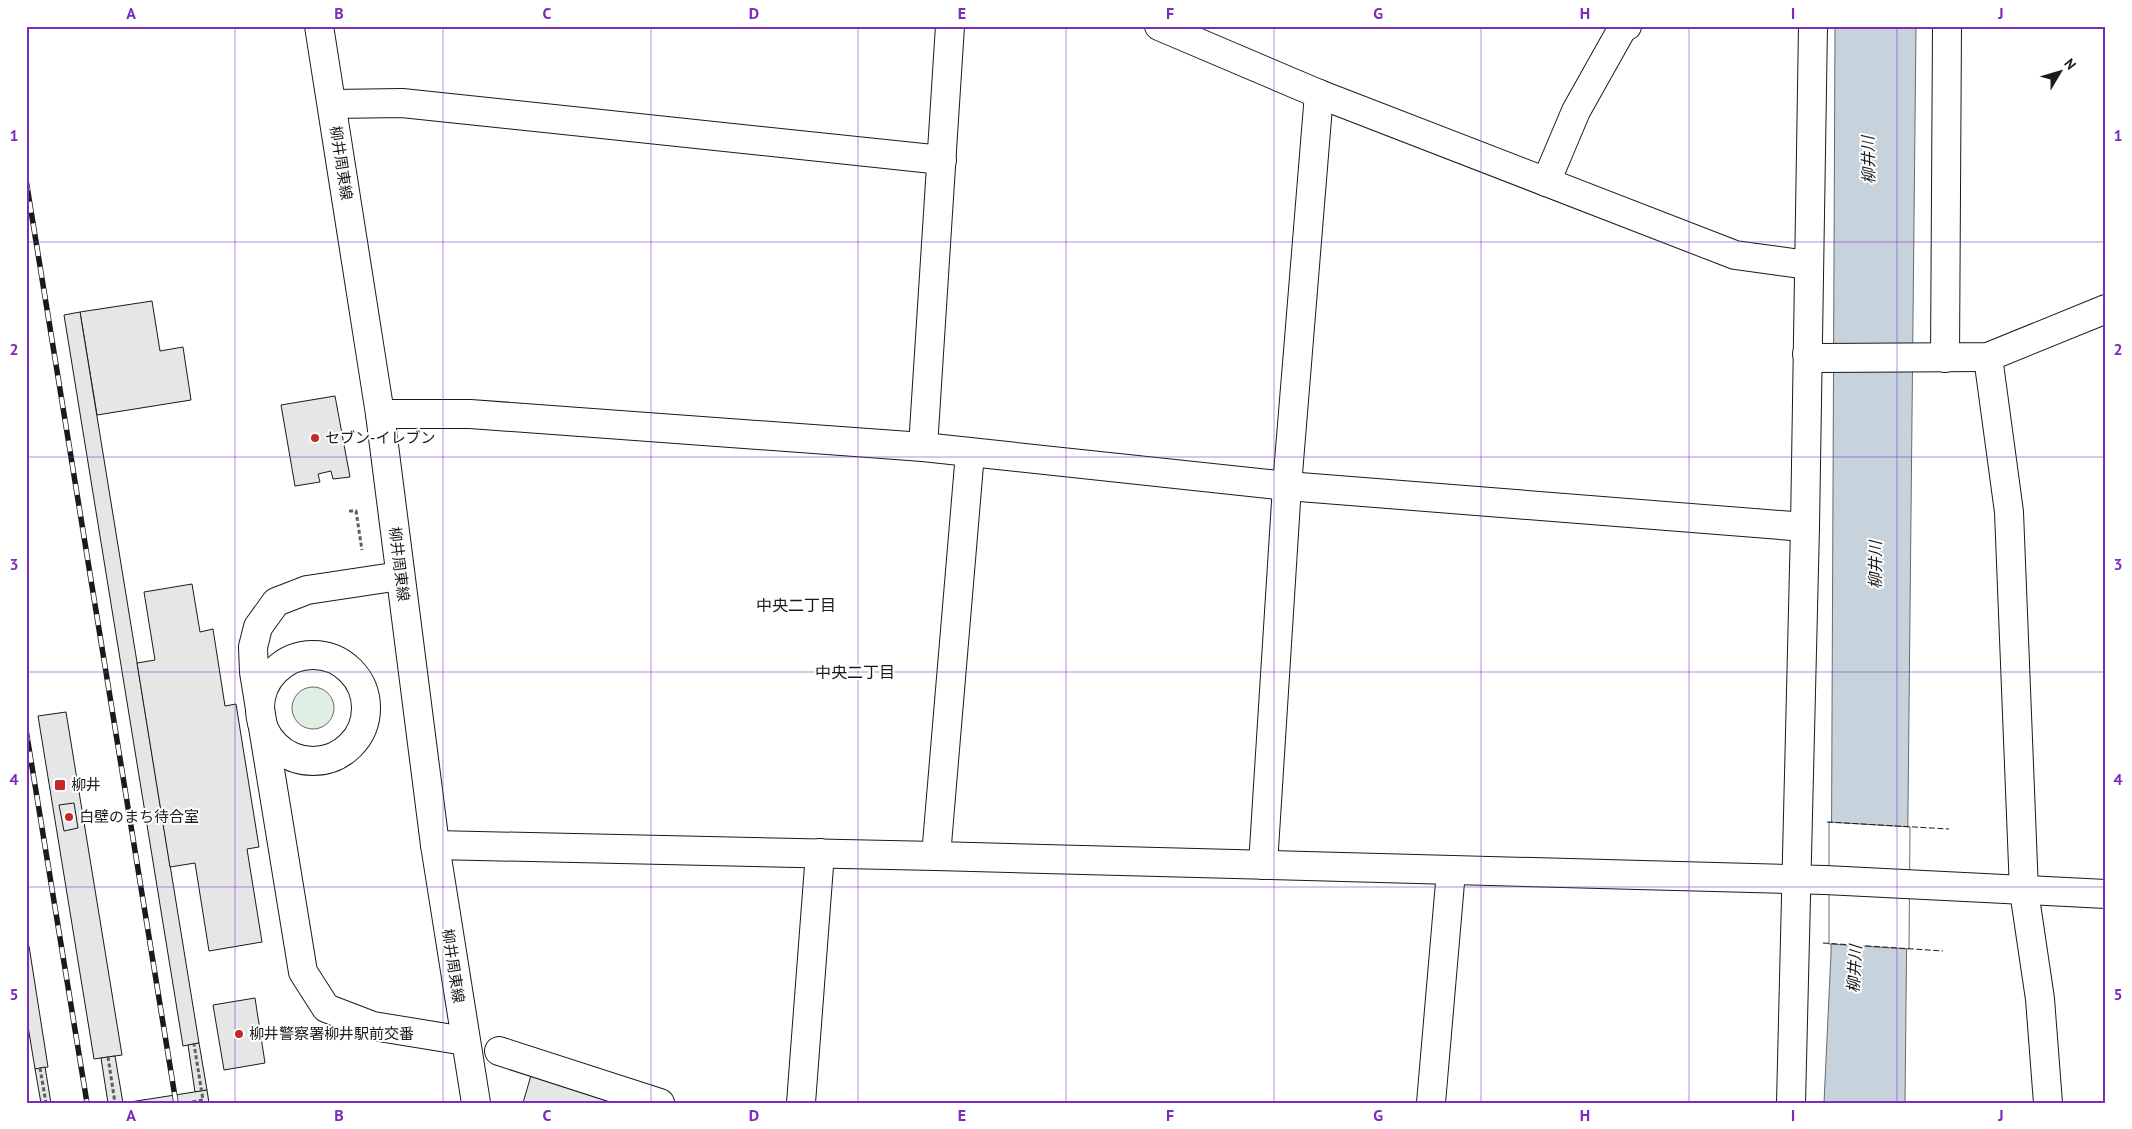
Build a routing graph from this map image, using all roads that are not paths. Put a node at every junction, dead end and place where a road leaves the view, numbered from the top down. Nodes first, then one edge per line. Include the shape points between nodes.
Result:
1 (318, 26) edge
2 (950, 26) edge
3 (1159, 26) edge
4 (1627, 26) edge
5 (1813, 26) edge
6 (1948, 26) edge
7 (1319, 94) junction
8 (332, 104) junction
9 (942, 160) junction
10 (1546, 182) junction
11 (1808, 265) junction
12 (2106, 309) edge
13 (1813, 356) junction
14 (1988, 357) junction
15 (1944, 358) junction
16 (380, 414) junction
17 (923, 447) junction
18 (970, 453) junction
19 (1287, 486) junction
20 (1805, 527) junction
21 (400, 576) junction
22 (435, 845) junction
23 (820, 853) junction
24 (936, 856) junction
25 (1263, 865) junction
26 (1451, 871) junction
27 (1796, 880) junction
28 (2024, 891) junction
29 (2106, 894) edge
30 (465, 1041) junction
31 (500, 1052) dead end
32 (476, 1103) edge
33 (660, 1103) edge
34 (801, 1103) edge
35 (1431, 1103) edge
36 (1791, 1103) edge
37 (2048, 1103) edge

1 - 8 street, 柳井周東線
2 - 9 street
3 - 7 street
4 - 10 street via 1622,29 1576,111
5 - 11 street
6 - 15 street
7 - 10 street
7 - 19 street
8 - 9 street via 402,103
8 - 16 street, 柳井周東線
9 - 17 street
10 - 11 street via 1735,255
11 - 13 street
12 - 14 street
13 - 15 street
13 - 20 street
14 - 15 street
14 - 28 street via 2009,512
16 - 17 street via 470,414
16 - 21 street, 柳井周東線
17 - 18 street
18 - 19 street
18 - 24 street
19 - 20 street
19 - 25 street
20 - 27 street
21 - 22 street, 柳井周東線
21 - 30 street via 307,590 276,602 258,627 253,647 254,672 303,972 326,1008 373,1026
22 - 23 street
22 - 30 street, 柳井周東線
23 - 24 street
23 - 34 street
24 - 25 street
25 - 26 street
26 - 27 street
26 - 35 street
27 - 28 street
27 - 36 street
28 - 29 street
28 - 37 street via 2040,999
30 - 32 street, 柳井周東線
31 - 33 street

